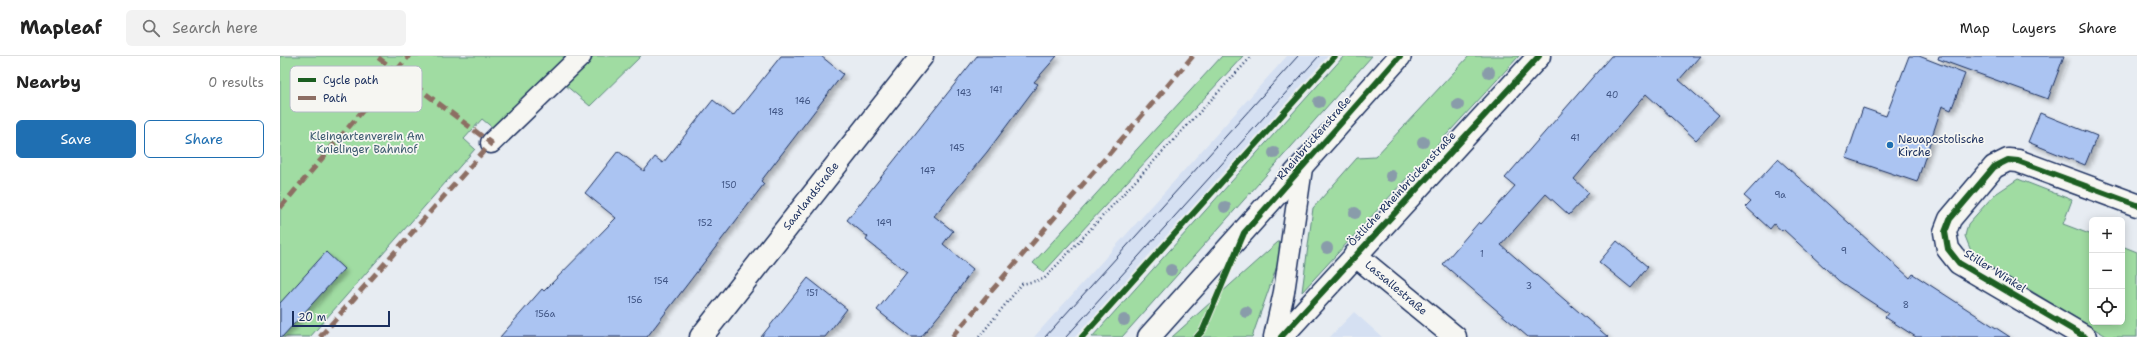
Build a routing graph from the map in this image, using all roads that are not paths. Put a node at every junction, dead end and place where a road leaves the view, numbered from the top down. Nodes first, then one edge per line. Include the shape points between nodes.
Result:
1 (581, 56) edge
2 (922, 56) edge
3 (1400, 56) edge
4 (1539, 56) edge
5 (491, 143) dead end
6 (1302, 168) junction
7 (2137, 205) edge
8 (1355, 255) junction
9 (701, 337) edge
10 (1149, 337) edge
11 (1274, 337) edge
12 (1281, 337) edge
13 (1455, 337) edge
14 (2085, 337) edge

1 - 5 lane
2 - 9 street, Saarlandstraße
3 - 6 street, Rheinbrückenstraße
4 - 8 street, Östliche Rheinbrückenstraße
6 - 10 street, Rheinbrückenstraße
6 - 11 lane via 1284,292
7 - 14 street, Stiller Winkel via 2018,161 2008,160 1994,167 1950,219 1945,232 1948,248 1959,263
8 - 12 street, Östliche Rheinbrückenstraße
8 - 13 street, Lassallestraße

